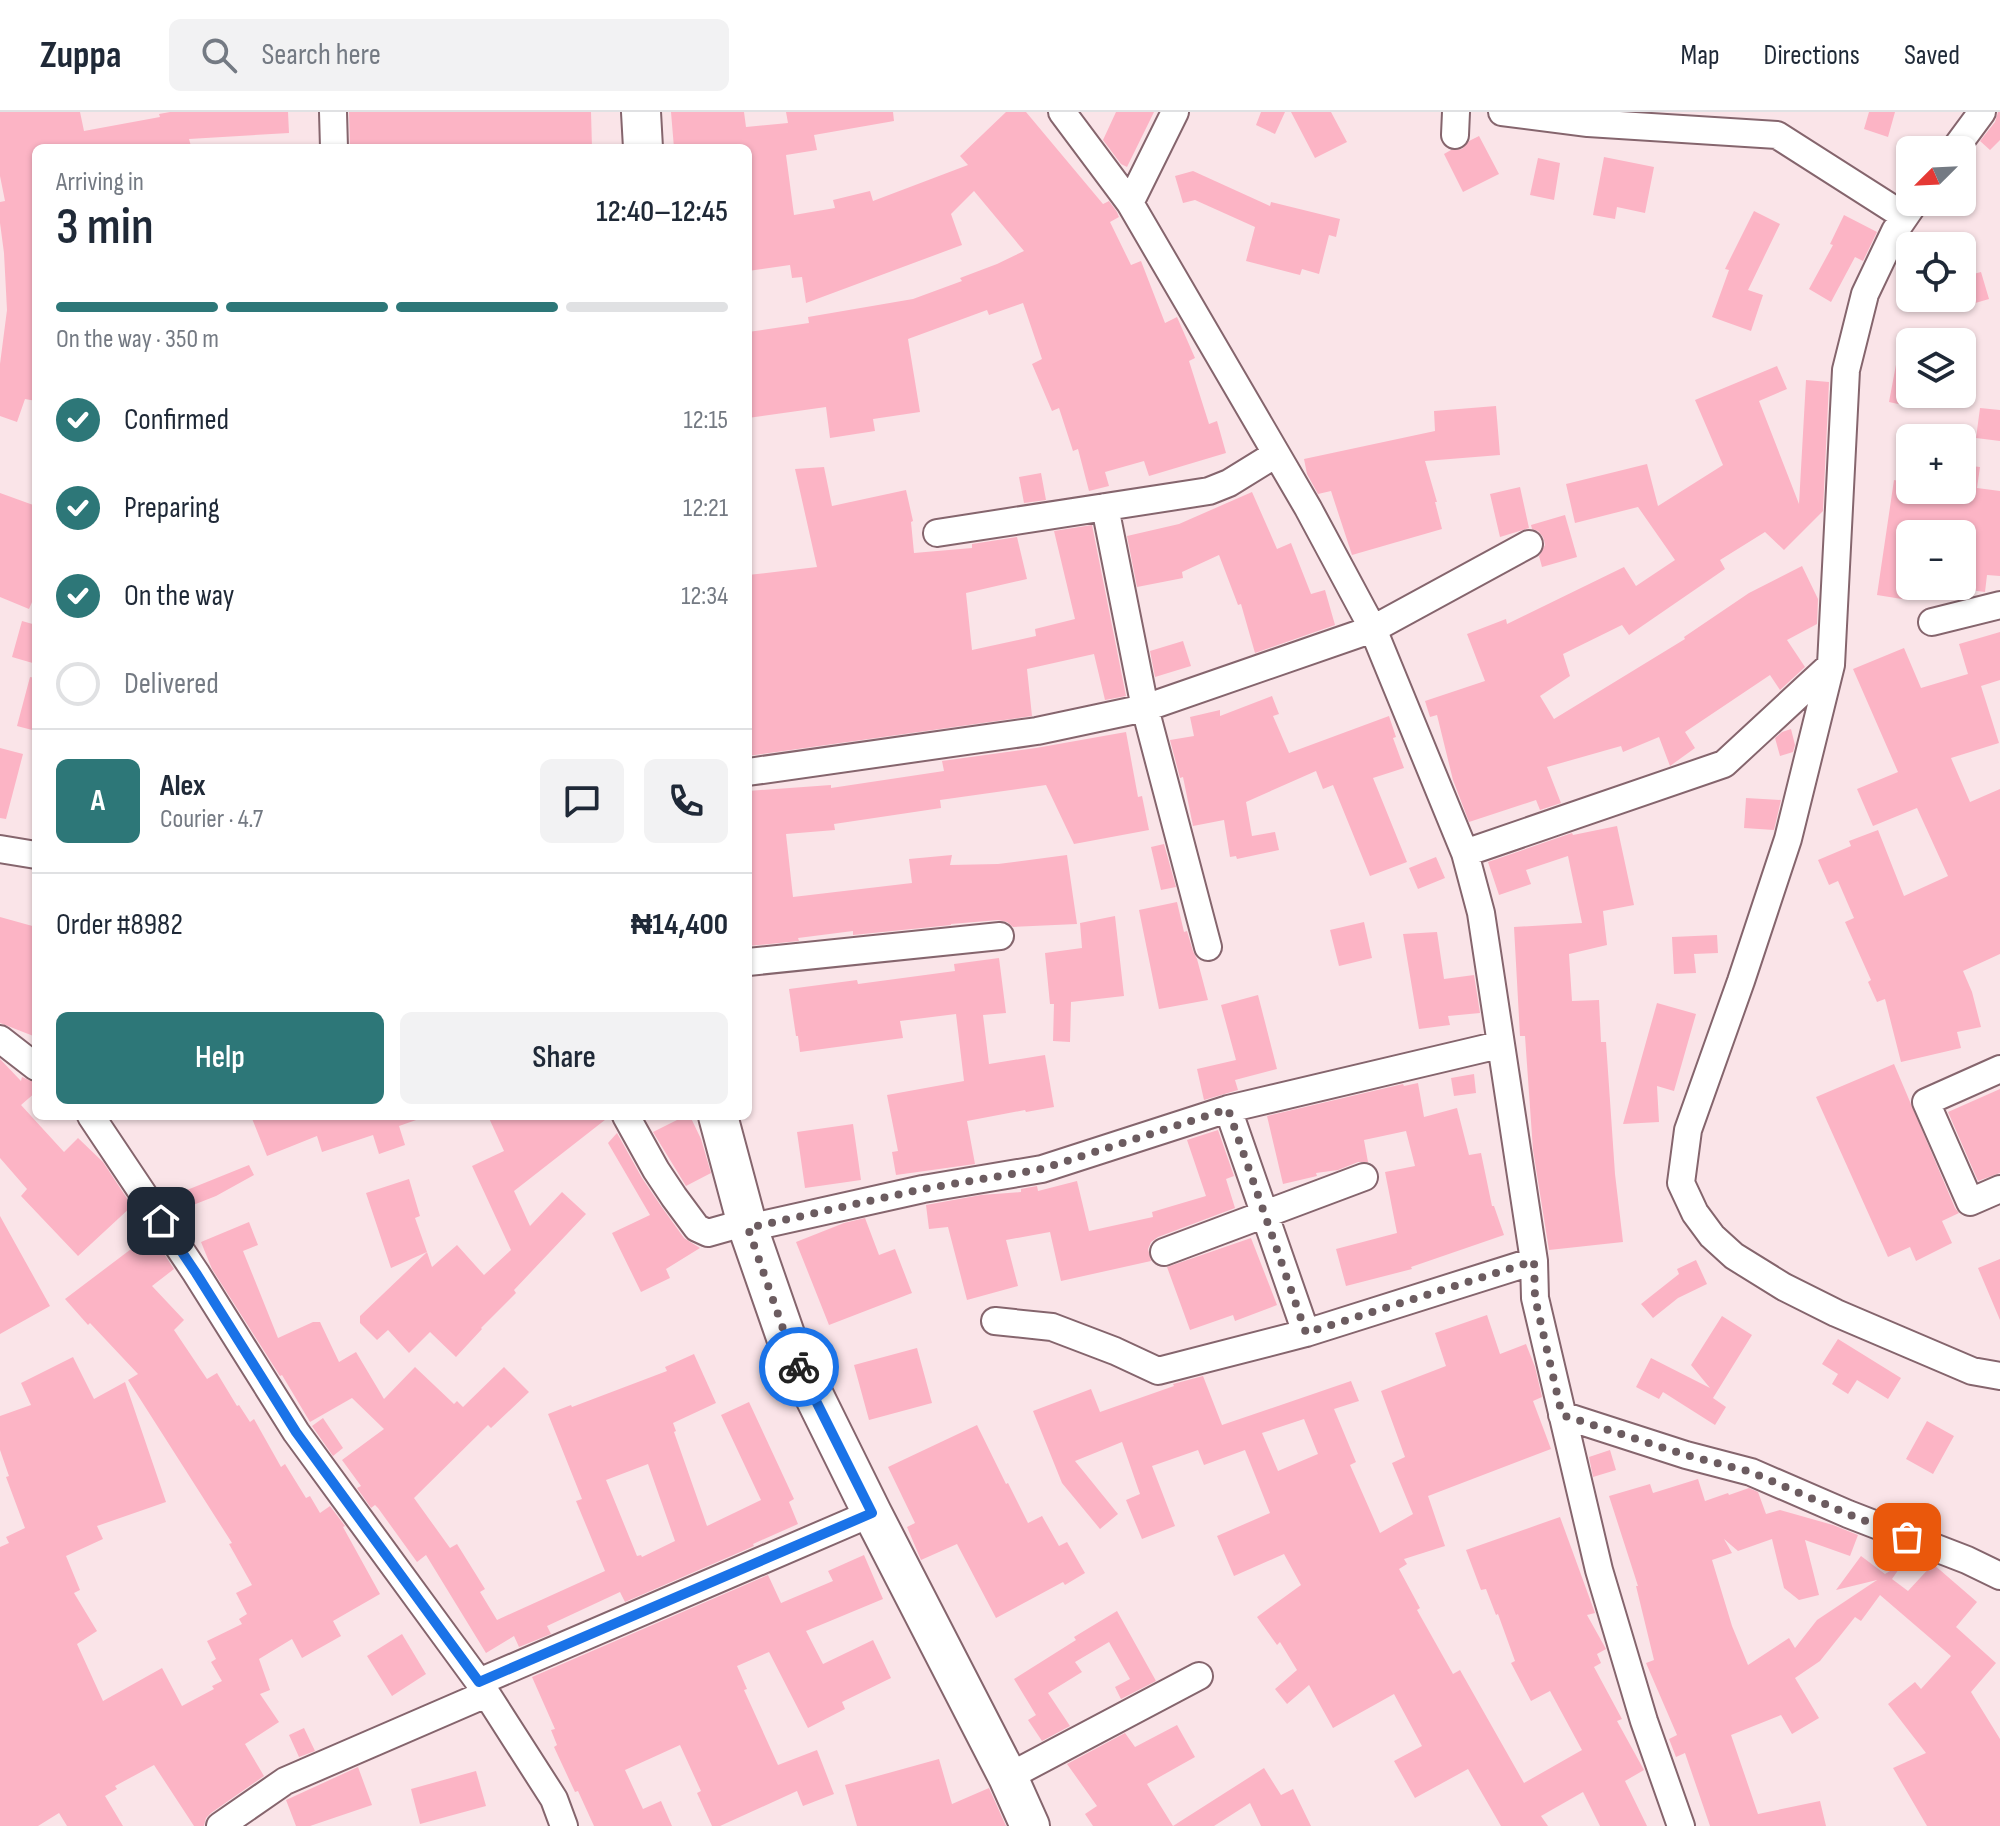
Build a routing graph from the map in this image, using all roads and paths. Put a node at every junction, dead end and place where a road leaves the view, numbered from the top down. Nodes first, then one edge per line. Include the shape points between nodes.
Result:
1 (333, 112) edge
2 (641, 112) edge
3 (1062, 112) edge
4 (1175, 112) edge
5 (1502, 112) edge
6 (1982, 112) edge
7 (1964, 136) edge
8 (334, 144) edge
9 (643, 144) edge
10 (1896, 202) edge
11 (1130, 203) junction
12 (1905, 216) edge
13 (1276, 454) junction
14 (1105, 507) junction
15 (937, 533) dead end
16 (1529, 544) dead end
17 (2000, 605) edge
18 (1932, 622) dead end
19 (1373, 629) junction
20 (1831, 665) junction
21 (1145, 708) junction
22 (752, 771) edge
23 (0, 849) edge
24 (1465, 853) junction
25 (32, 854) edge
26 (1000, 936) dead end
27 (1208, 947) dead end
28 (752, 962) edge
29 (0, 1039) edge
30 (1499, 1045) junction
31 (32, 1064) edge
32 (2000, 1069) edge
33 (1228, 1109) junction
34 (94, 1120) edge
35 (628, 1120) edge
36 (719, 1120) edge
37 (1364, 1177) dead end
38 (2000, 1189) edge
39 (1265, 1214) junction
40 (747, 1225) junction
41 (1164, 1252) dead end
42 (1534, 1261) junction
43 (995, 1321) dead end
44 (1306, 1333) junction
45 (2000, 1376) edge
46 (1562, 1415) junction
47 (872, 1513) junction
48 (2000, 1576) edge
49 (1199, 1676) dead end
50 (483, 1688) junction
51 (1008, 1777) junction
52 (220, 1826) edge
53 (564, 1826) edge
54 (1030, 1826) edge
55 (1681, 1826) edge

1 - 8 street
2 - 9 street
3 - 11 street
4 - 11 street
5 - 10 street via 1777,135
6 - 7 street
11 - 13 street
12 - 20 street via 1865,294 1846,370
13 - 14 street via 1219,488
13 - 19 street
14 - 15 street
14 - 21 street
16 - 19 street
17 - 18 street
19 - 21 street
19 - 24 street
20 - 24 street via 1724,764
20 - 45 street via 1788,839 1688,1130 1681,1183 1712,1236 1784,1287 1972,1371
21 - 22 street via 1037,731
21 - 27 street
23 - 25 street
24 - 30 street via 1481,913
26 - 28 street
29 - 31 street
30 - 33 street
30 - 42 street
32 - 38 street via 1926,1102 1970,1202
33 - 39 street
33 - 40 street via 1042,1169
34 - 50 street via 296,1432
35 - 40 street via 697,1228 708,1233
36 - 40 street
37 - 39 street
39 - 41 street
39 - 44 street
40 - 47 street via 788,1343
42 - 44 street
42 - 46 street via 1535,1298
43 - 44 street via 1052,1327 1158,1371
46 - 48 street via 1751,1472
46 - 55 street via 1604,1585
47 - 50 street
47 - 51 street
49 - 51 street
50 - 52 street via 285,1781
50 - 53 street via 554,1799
51 - 54 street

